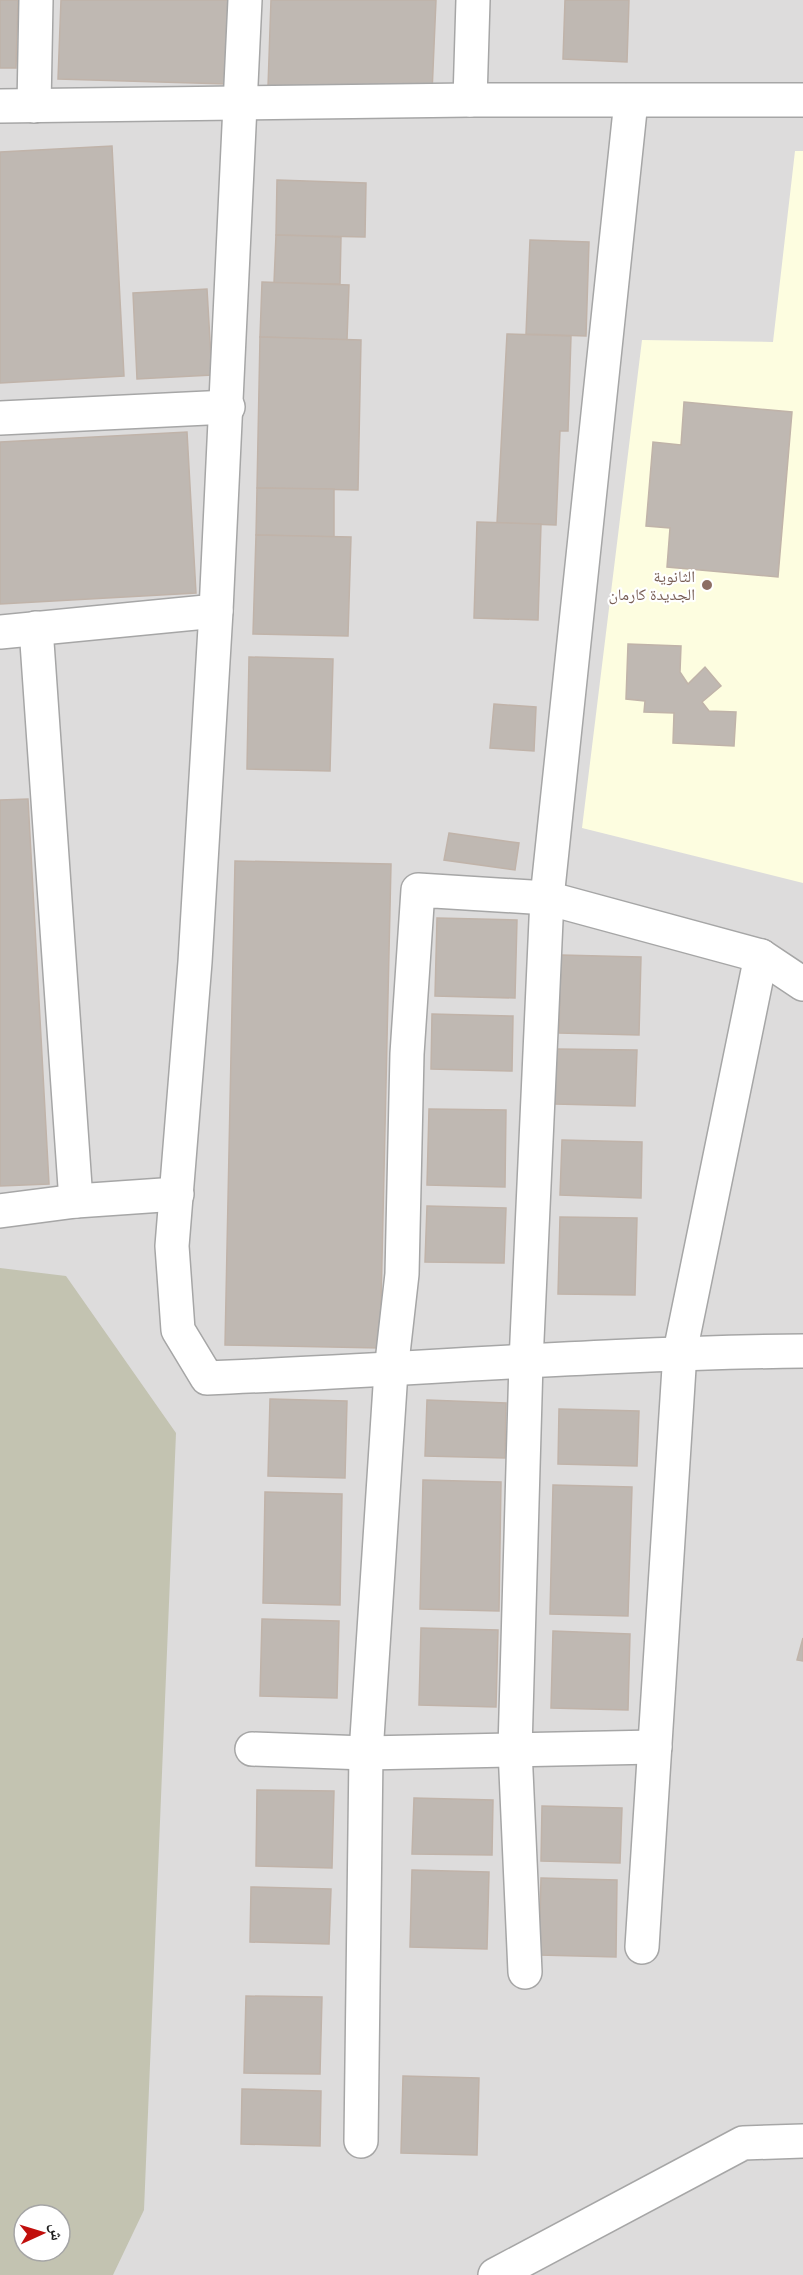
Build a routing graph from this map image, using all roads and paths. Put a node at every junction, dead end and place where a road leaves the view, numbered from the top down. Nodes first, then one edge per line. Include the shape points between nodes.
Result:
1 (36, 0) edge
2 (245, 0) edge
3 (473, 0) edge
4 (470, 100) junction
5 (803, 100) edge
6 (632, 101) junction
7 (240, 104) junction
8 (0, 106) edge
9 (34, 106) junction
10 (228, 406) junction
11 (0, 417) edge
12 (216, 610) junction
13 (36, 628) junction
14 (0, 632) edge
15 (548, 898) junction
16 (760, 956) junction
17 (803, 984) edge
18 (177, 1194) junction
19 (76, 1201) junction
20 (0, 1211) edge
21 (803, 1351) edge
22 (680, 1352) junction
23 (526, 1362) junction
24 (391, 1371) junction
25 (655, 1747) junction
26 (252, 1749) dead end
27 (515, 1749) junction
28 (366, 1753) junction
29 (642, 1947) dead end
30 (525, 1972) dead end
31 (361, 2141) dead end
32 (803, 2141) edge
33 (495, 2275) edge

1 - 9 street
2 - 7 street
3 - 4 street
4 - 6 street
4 - 7 street
5 - 6 street
6 - 15 street
7 - 9 street
7 - 10 street
8 - 9 street
10 - 11 street
10 - 12 street
12 - 13 street
12 - 18 street
13 - 14 street
13 - 19 street
15 - 16 street
15 - 23 street
15 - 24 street via 418,890 407,1054 402,1274
16 - 17 street
16 - 22 street
18 - 19 street
18 - 24 street via 172,1246 178,1330 207,1378
19 - 20 street
21 - 22 street
22 - 23 street
22 - 25 street
23 - 24 street
23 - 27 street
24 - 28 street
25 - 27 street
25 - 29 street
26 - 28 street
27 - 28 street
27 - 30 street
28 - 31 street
32 - 33 street via 743,2143

